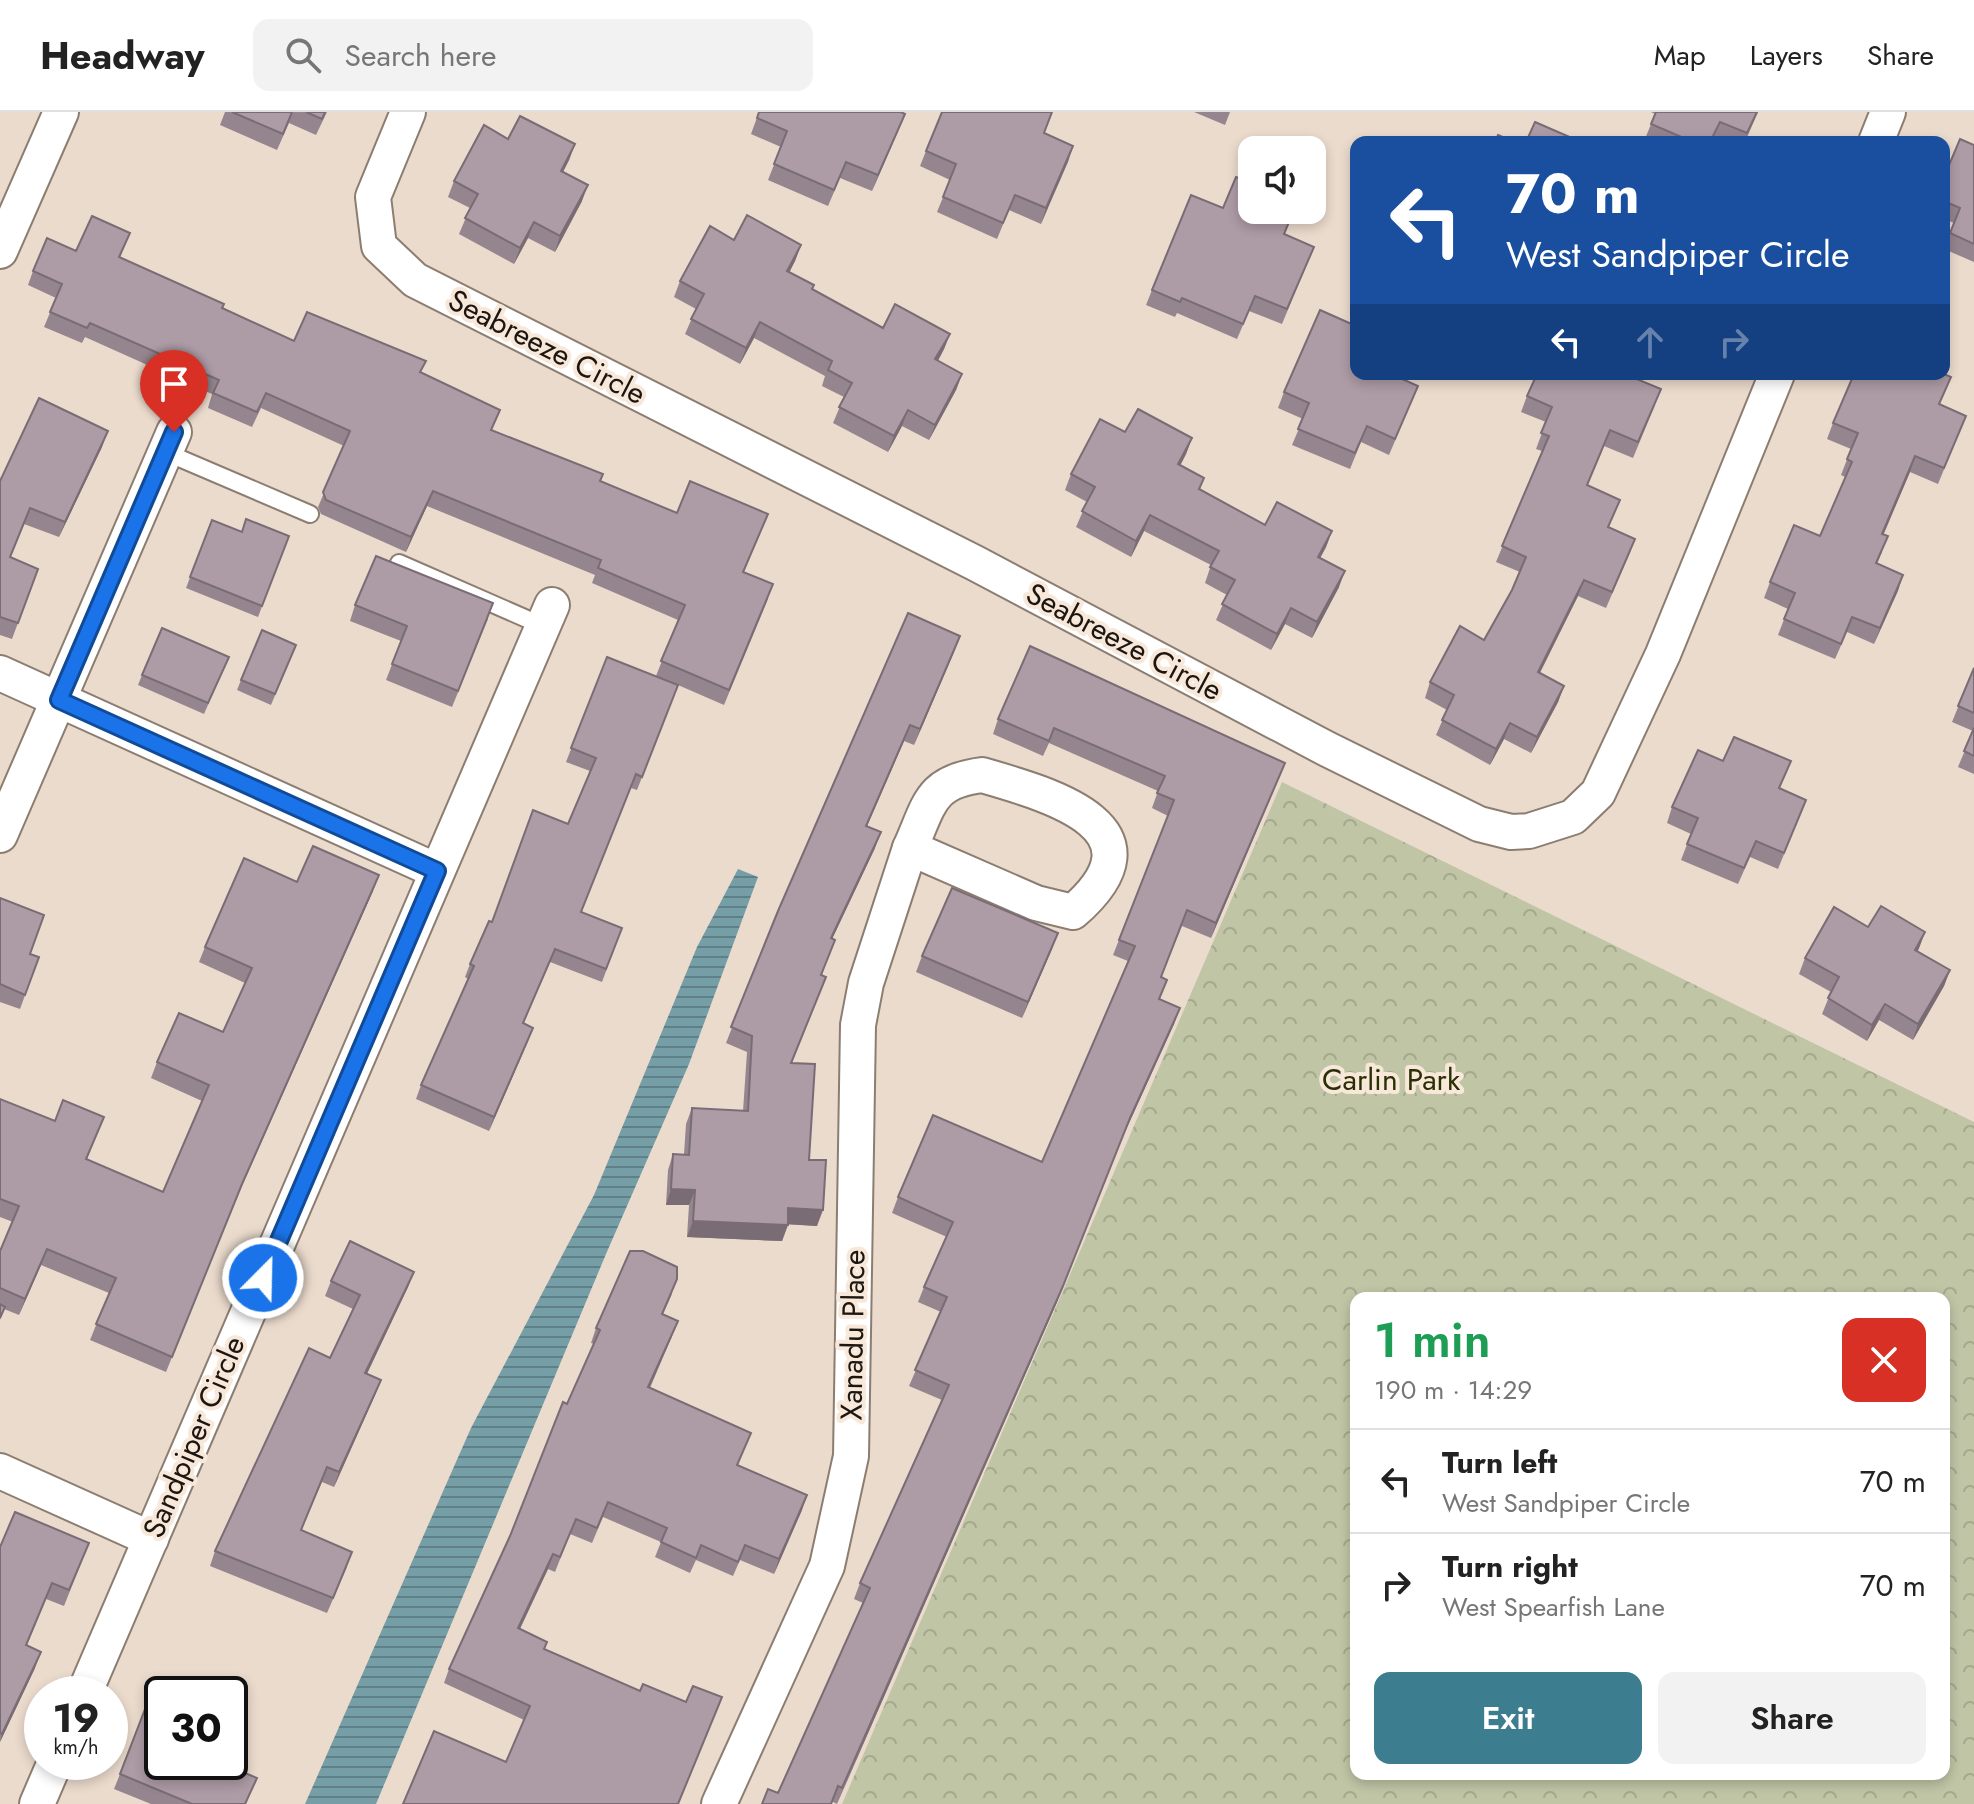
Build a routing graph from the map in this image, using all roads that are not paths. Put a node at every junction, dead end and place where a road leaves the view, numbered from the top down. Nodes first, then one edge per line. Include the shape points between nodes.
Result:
1 (61, 112) edge
2 (408, 112) edge
3 (1888, 112) edge
4 (1878, 136) edge
5 (0, 251) edge
6 (1775, 380) edge
7 (170, 442) joint
8 (310, 514) dead end
9 (399, 563) edge
10 (547, 616) joint
11 (0, 673) edge
12 (59, 700) junction
13 (0, 835) edge
14 (910, 848) junction
15 (437, 871) junction
16 (0, 1471) edge
17 (151, 1539) junction
18 (92, 1676) edge
19 (47, 1780) edge
20 (37, 1804) edge
21 (719, 1804) edge

1 - 5 street
2 - 6 street, Seabreeze Circle via 373,197 379,246 415,280 1496,831 1529,831 1573,817 1598,793 1663,654
3 - 4 street
7 - 8 lane
7 - 12 street
9 - 10 lane
10 - 15 street, Sandpiper Circle
11 - 12 street
12 - 13 street
12 - 15 street
14 - 14 street, Xanadu Place via 1036,903 1073,912 1098,891 1110,862 1104,834 1081,810 982,775 952,779 935,795
14 - 21 street, Xanadu Place via 866,983 858,1025 851,1456 827,1566
15 - 17 street, Sandpiper Circle
16 - 17 street
17 - 18 street, Sandpiper Circle
19 - 20 street

